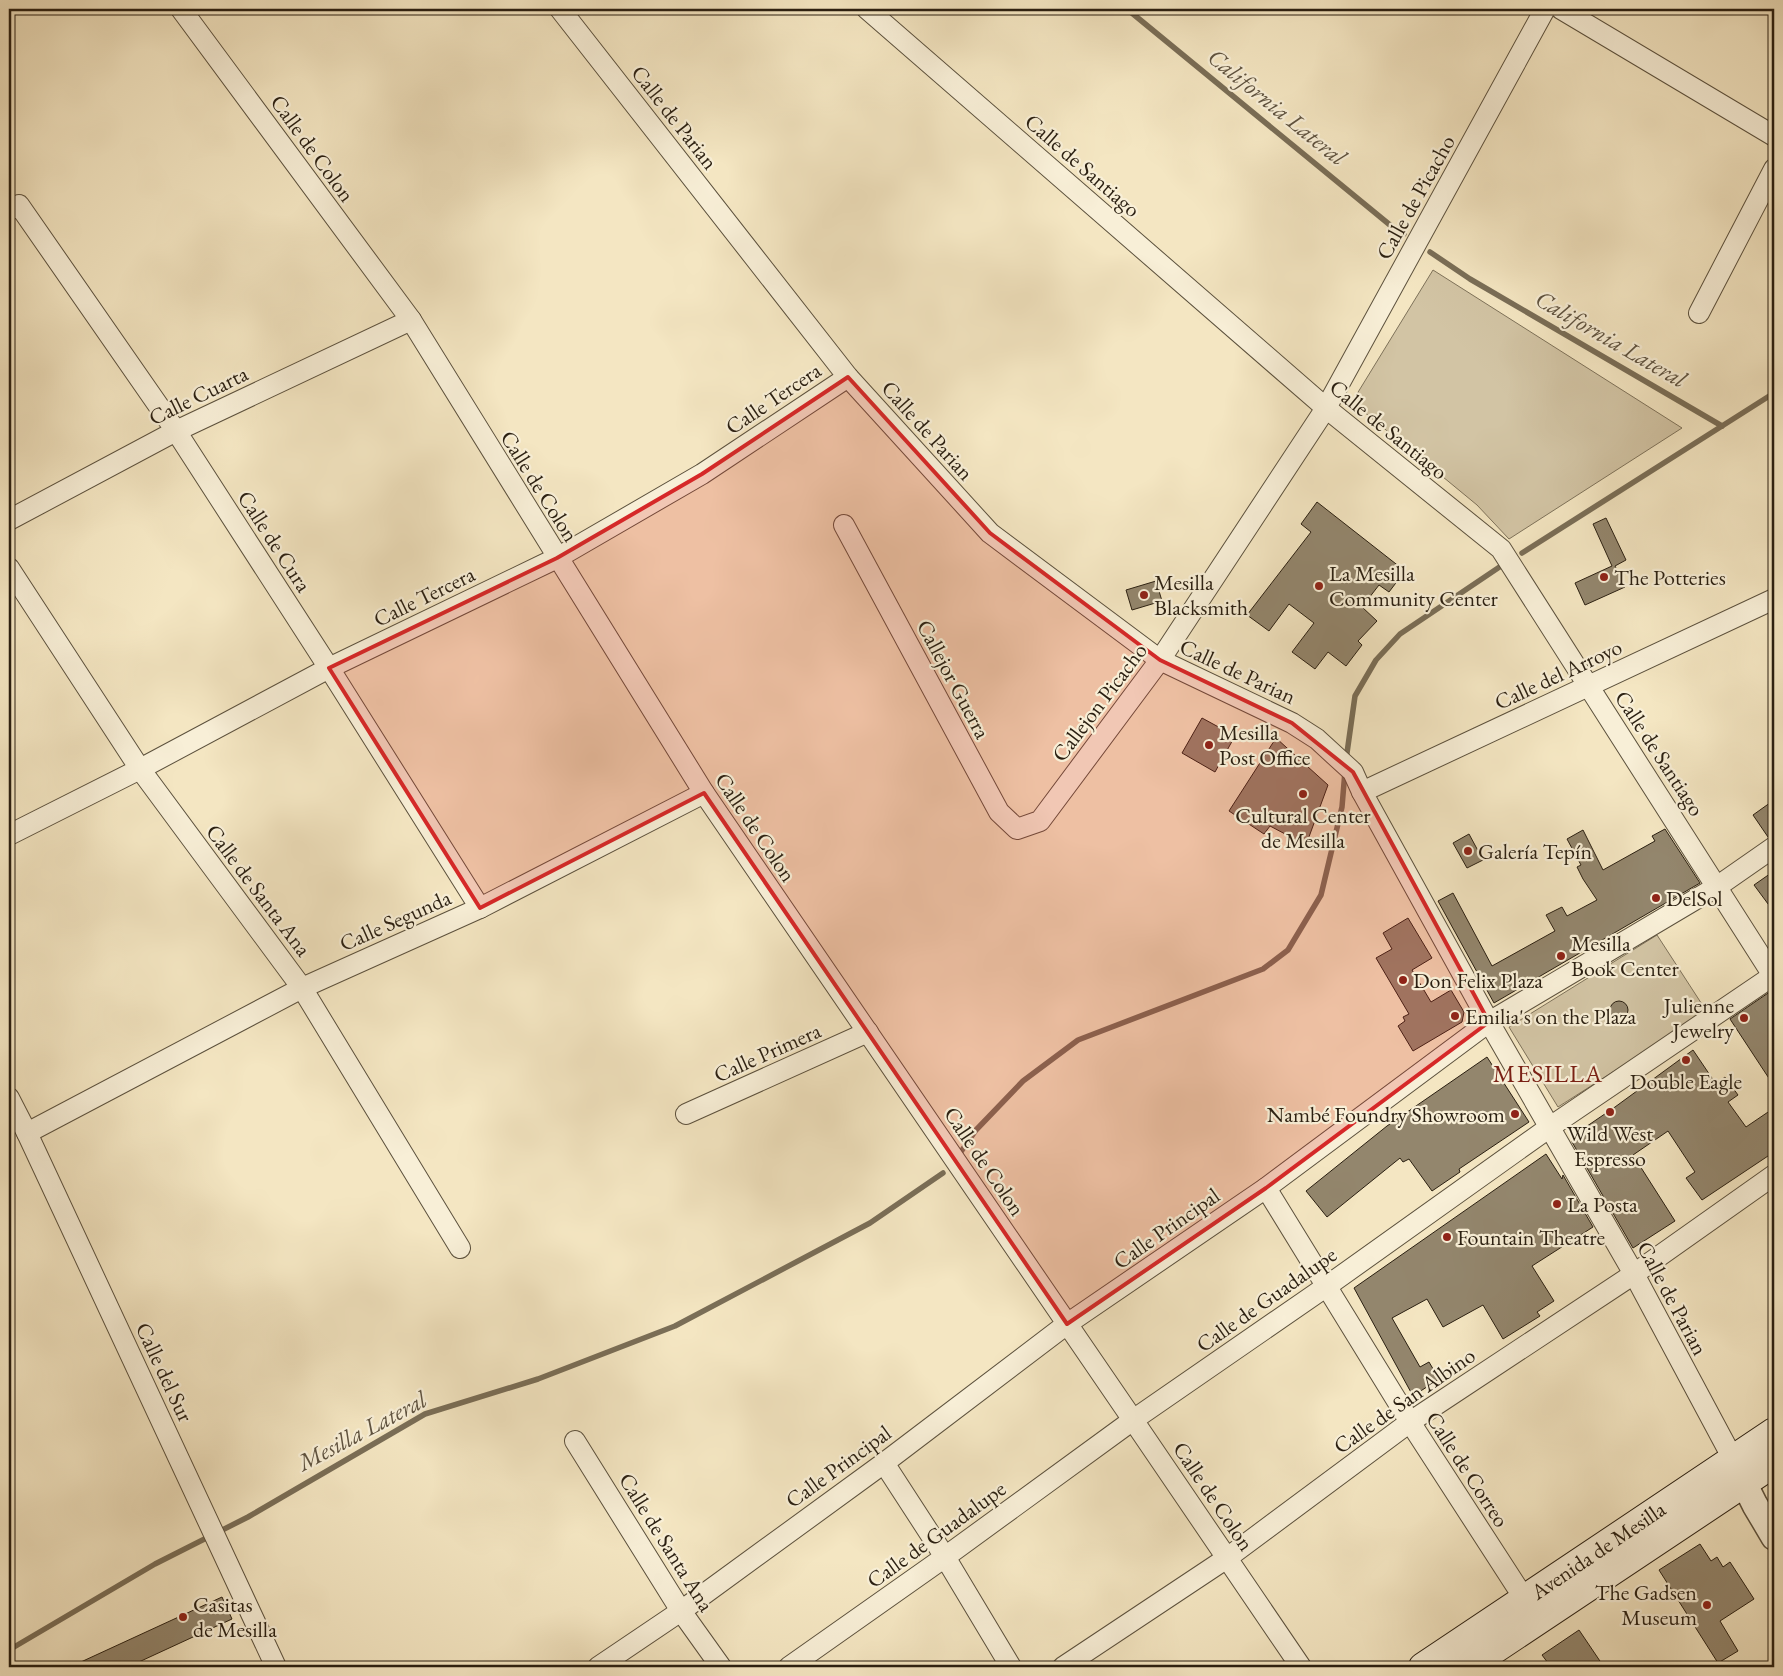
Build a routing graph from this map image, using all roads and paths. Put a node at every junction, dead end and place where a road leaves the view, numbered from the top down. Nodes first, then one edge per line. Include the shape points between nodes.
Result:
1 (181, 9) edge
2 (560, 9) edge
3 (868, 9) edge
4 (1545, 9) edge
5 (1561, 9) edge
6 (1774, 136) edge
7 (1774, 169) edge
8 (14, 208) edge
9 (1698, 313) dead end
10 (411, 320) junction
11 (848, 377) junction
12 (1326, 408) junction
13 (176, 431) junction
14 (9, 520) edge
15 (844, 525) dead end
16 (557, 558) junction
17 (9, 568) edge
18 (1774, 599) edge
19 (1160, 660) junction
20 (329, 668) junction
21 (1588, 686) junction
22 (140, 770) junction
23 (1362, 792) junction
24 (704, 793) junction
25 (1040, 822) joint
26 (9, 835) edge
27 (1774, 847) edge
28 (1718, 886) junction
29 (480, 908) junction
30 (1774, 976) edge
31 (302, 988) junction
32 (1490, 1022) junction
33 (868, 1032) junction
34 (9, 1098) edge
35 (686, 1114) dead end
36 (1550, 1127) junction
37 (27, 1133) junction
38 (1774, 1175) edge
39 (1266, 1188) junction
40 (460, 1248) dead end
41 (1634, 1274) junction
42 (1327, 1286) junction
43 (1068, 1324) junction
44 (1133, 1420) junction
45 (1410, 1422) junction
46 (1774, 1432) edge
47 (575, 1441) dead end
48 (884, 1463) junction
49 (1774, 1463) edge
50 (1738, 1471) junction
51 (1774, 1538) edge
52 (945, 1557) junction
53 (1227, 1558) junction
54 (1532, 1610) junction
55 (681, 1611) junction
56 (276, 1667) edge
57 (598, 1667) edge
58 (721, 1667) edge
59 (790, 1667) edge
60 (1011, 1667) edge
61 (1063, 1667) edge
62 (1301, 1667) edge
63 (1423, 1667) edge
64 (1468, 1667) edge

1 - 10 street, Calle de Colon
2 - 11 street, Calle de Parian
3 - 12 street, Calle de Santiago
4 - 12 street, Calle de Picacho
5 - 6 street
7 - 9 street
8 - 13 street, Calle de Cura
10 - 13 street, Calle Cuarta
10 - 16 street, Calle de Colon
11 - 16 street, Calle Tercera via 702,474
11 - 19 street, Calle de Parian via 990,533
12 - 19 street, Callejon Picacho
12 - 21 street, Calle de Santiago via 1501,549
13 - 14 street, Calle Cuarta
13 - 20 street, Calle de Cura
15 - 25 street, Callejor Guerra via 999,812 1017,829
16 - 20 street, Calle Tercera
16 - 24 street, Calle de Colon
17 - 22 street, Calle de Santa Ana
18 - 21 street, Calle del Arroyo
19 - 23 street, Calle de Parian via 1292,722 1317,739 1353,772
19 - 25 street, Callejon Picacho
20 - 22 street, Calle Tercera
20 - 29 street, Calle de Cura
21 - 23 street, Calle del Arroyo
21 - 28 street, Calle de Santiago
22 - 26 street, Calle Tercera
22 - 31 street, Calle de Santa Ana
23 - 32 street, Calle de Parian
24 - 29 street, Calle Segunda
24 - 33 street, Calle de Colon
27 - 28 street, Calle Principal
28 - 30 street, Calle de Santiago
28 - 32 street, Calle Principal
29 - 31 street, Calle Segunda
30 - 36 street, Calle de Guadalupe
31 - 37 street, Calle Segunda
31 - 40 street, Calle de Santa Ana
32 - 36 street, Calle de Parian
32 - 39 street, Calle Principal
33 - 35 street, Calle Primera
33 - 43 street, Calle de Colon
34 - 37 street, Calle del Sur
36 - 41 street, Calle de Parian
36 - 42 street, Calle de Guadalupe
37 - 56 street, Calle del Sur
38 - 41 street, Calle de San Albino
39 - 42 street, Calle de Correo
39 - 43 street, Calle Principal
41 - 45 street, Calle de San Albino
41 - 50 street, Calle de Parian
42 - 44 street, Calle de Guadalupe
42 - 45 street, Calle de Correo
43 - 44 street, Calle de Colon
43 - 48 street, Calle Principal
44 - 52 street, Calle de Guadalupe
44 - 53 street, Calle de Colon
45 - 53 street, Calle de San Albino
45 - 54 street, Calle de Correo
46 - 50 main road, Avenida de Mesilla
47 - 55 street, Calle de Santa Ana
48 - 52 street
48 - 55 street, Calle Principal
49 - 50 main road, Avenida de Mesilla
50 - 51 street
50 - 54 main road, Avenida de Mesilla
52 - 59 street, Calle de Guadalupe
52 - 60 street
53 - 61 street, Calle de San Albino
53 - 62 street, Calle de Colon
54 - 63 main road, Avenida de Mesilla
54 - 64 main road, Avenida de Mesilla
55 - 57 street, Calle Principal
55 - 58 street, Calle de Santa Ana

